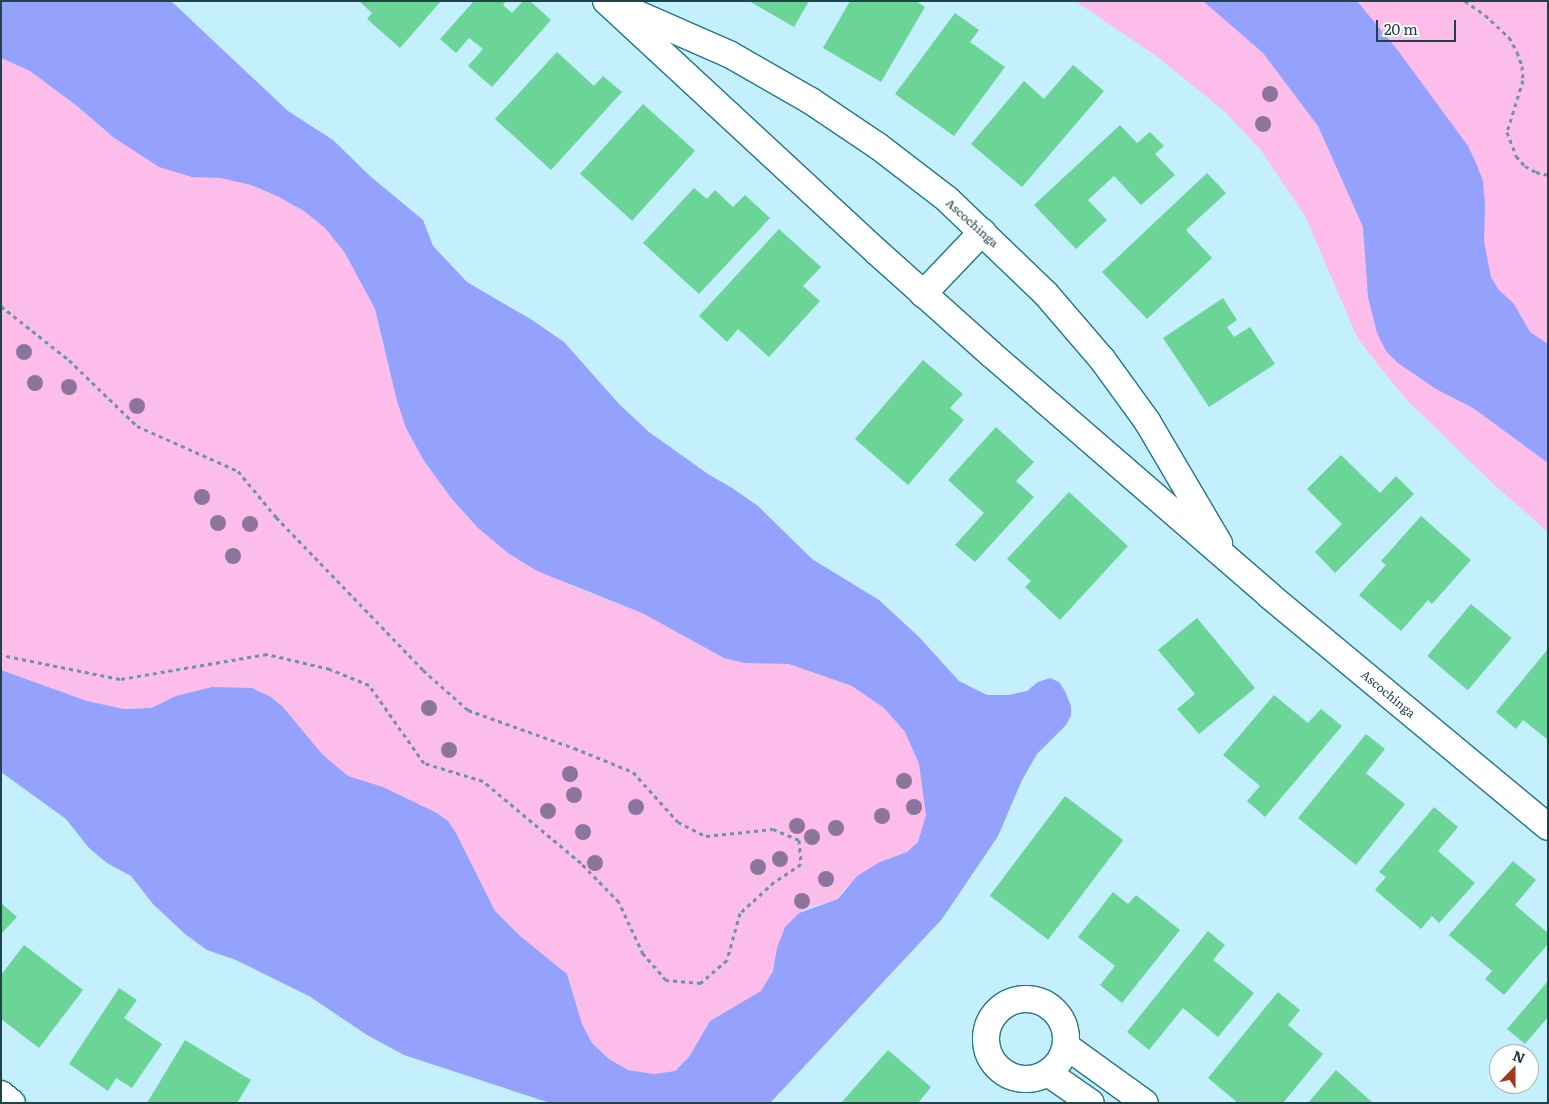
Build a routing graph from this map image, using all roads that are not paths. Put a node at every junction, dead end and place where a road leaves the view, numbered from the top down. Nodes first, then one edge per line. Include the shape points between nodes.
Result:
1 (608, 1) edge
2 (982, 232) junction
3 (924, 294) junction
4 (1230, 561) junction
5 (1548, 827) edge
6 (1066, 1046) junction
7 (1048, 1073) junction
8 (1, 1094) edge
9 (12, 1103) edge
10 (1091, 1103) edge
11 (1145, 1103) edge

1 - 2 street, Ascochinga via 730,54 811,101 878,146 947,199
1 - 3 street, Ascochinga
2 - 3 street
2 - 4 street, Ascochinga via 1046,294 1102,359 1147,421
3 - 4 street, Ascochinga
4 - 5 street, Ascochinga
6 - 7 street via 1057,1066
6 - 7 street via 1062,1019 1041,1001 1014,1000 992,1016 985,1042 997,1067 1022,1079
6 - 11 street
7 - 10 street
8 - 9 street

